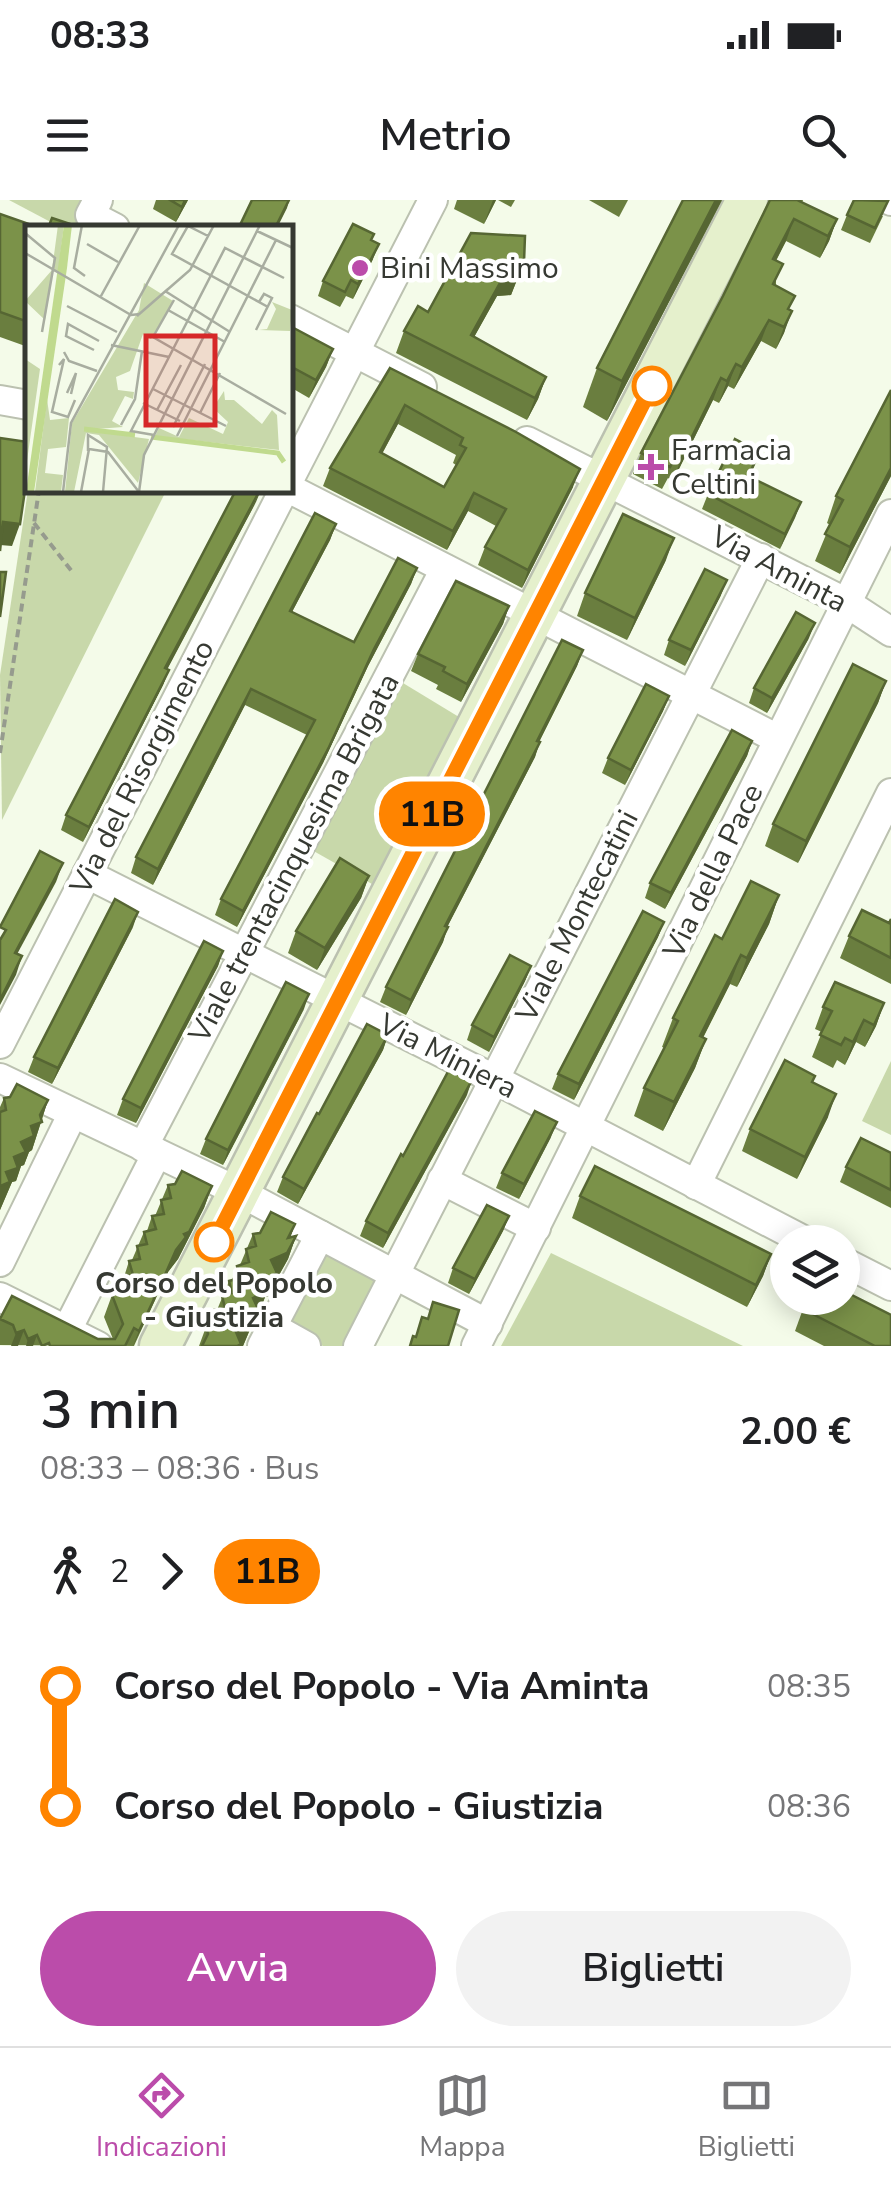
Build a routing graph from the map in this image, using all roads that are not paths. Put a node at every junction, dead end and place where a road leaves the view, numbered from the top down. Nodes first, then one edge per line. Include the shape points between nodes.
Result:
1 (433, 200) edge
2 (747, 200) edge
3 (292, 320) edge
4 (354, 352) junction
5 (440, 396) edge
6 (0, 400) edge
7 (25, 404) edge
8 (508, 431) edge
9 (292, 473) edge
10 (292, 478) edge
11 (603, 480) junction
12 (282, 492) edge
13 (891, 514) edge
14 (761, 558) junction
15 (445, 569) junction
16 (845, 602) junction
17 (534, 615) junction
18 (891, 632) edge
19 (691, 694) junction
20 (778, 739) junction
21 (891, 793) edge
22 (87, 874) junction
23 (244, 953) junction
24 (337, 1000) junction
25 (0, 1044) edge
26 (0, 1078) edge
27 (494, 1079) junction
28 (72, 1112) junction
29 (586, 1127) junction
30 (150, 1150) junction
31 (442, 1180) junction
32 (696, 1185) junction
33 (239, 1192) junction
34 (774, 1225) edge
35 (536, 1228) junction
36 (320, 1235) junction
37 (0, 1262) edge
38 (860, 1270) edge
39 (394, 1274) junction
40 (891, 1286) edge
41 (0, 1297) edge
42 (67, 1330) junction
43 (482, 1335) edge
44 (267, 1337) edge
45 (98, 1346) edge
46 (160, 1346) edge
47 (306, 1346) edge
48 (358, 1346) edge

1 - 4 street, Via del Risorgimento
2 - 11 street
3 - 4 street
4 - 5 street
4 - 9 street, Via del Risorgimento
6 - 7 street
8 - 11 street, Via Aminta
10 - 15 street
11 - 14 street, Via Aminta
11 - 17 street
12 - 22 street, Via del Risorgimento
13 - 16 street, Via della Pace
14 - 16 street, Via Aminta
14 - 19 street, Viale Montecatini
15 - 17 street
15 - 23 street, Viale trentacinquesima Brigata
16 - 18 street, Via Aminta
16 - 20 street, Via della Pace
17 - 19 street
17 - 24 street
19 - 20 street
19 - 27 street, Viale Montecatini
20 - 29 street, Via della Pace
21 - 32 street
22 - 23 street, Via Miniera
22 - 25 street, Via del Risorgimento
23 - 24 street, Via Miniera
23 - 30 street, Viale trentacinquesima Brigata
24 - 27 street, Via Miniera
24 - 33 street
26 - 28 street
27 - 29 street, Via Miniera
27 - 31 street, Viale Montecatini
28 - 30 street
28 - 37 street
29 - 32 street, Via Miniera
29 - 35 street, Via della Pace
30 - 33 street
30 - 42 street, Viale trentacinquesima Brigata
31 - 35 street
31 - 39 street, Viale Montecatini
32 - 34 street, Via Miniera
33 - 36 street
33 - 46 street
35 - 43 street, Via della Pace
36 - 39 street
36 - 44 street
38 - 40 street
39 - 43 street
39 - 48 street, Viale Montecatini
41 - 42 street
42 - 45 street
44 - 47 street

